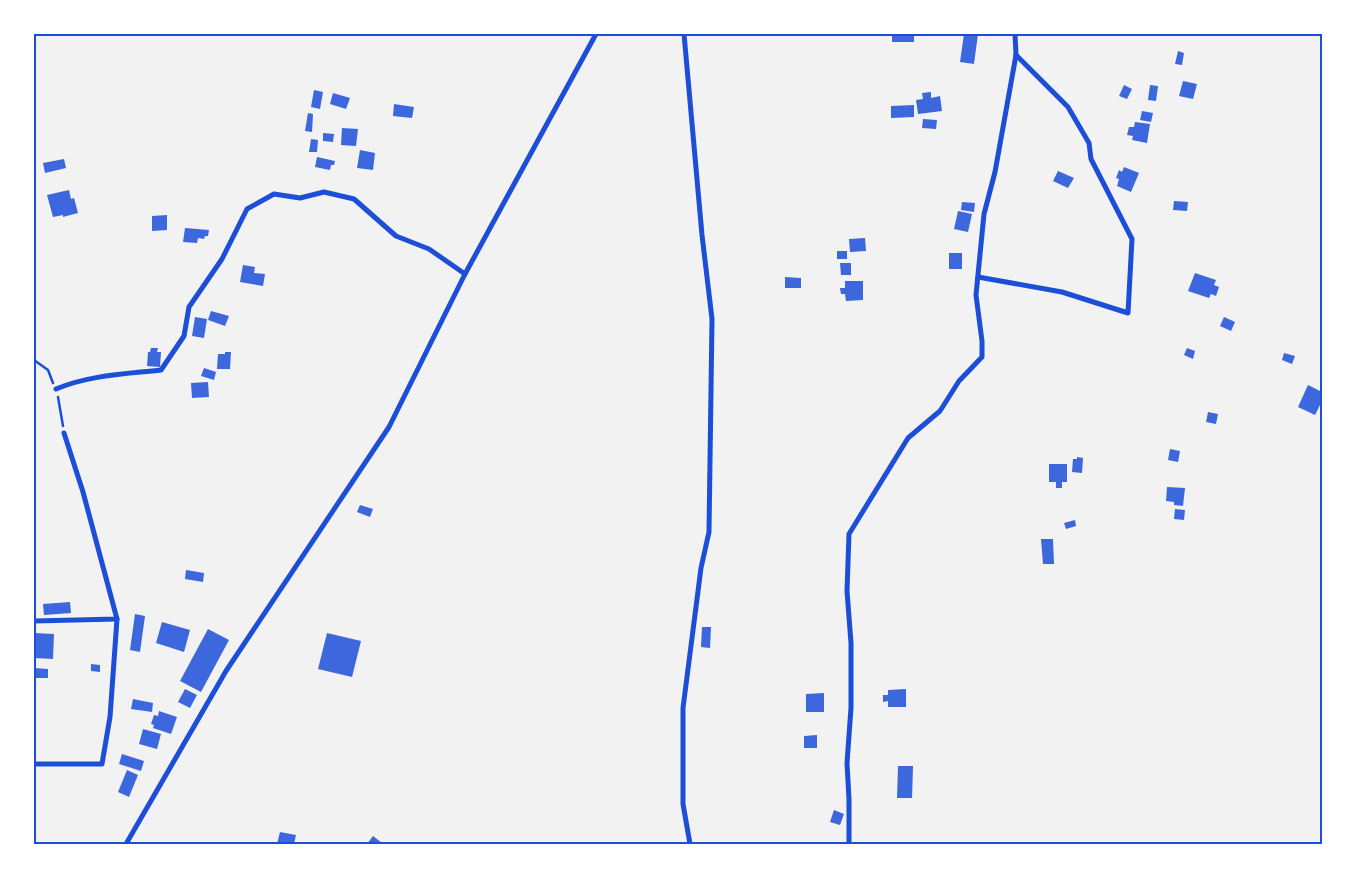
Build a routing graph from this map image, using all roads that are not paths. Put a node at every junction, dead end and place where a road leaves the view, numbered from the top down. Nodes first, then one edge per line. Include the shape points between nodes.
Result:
1 (596, 34) edge
2 (684, 34) edge
3 (1015, 34) edge
4 (1016, 55) junction
5 (465, 274) junction
6 (978, 277) junction
7 (56, 389) dead end
8 (64, 433) dead end
9 (117, 619) junction
10 (34, 621) edge
11 (34, 764) edge
12 (126, 844) edge
13 (690, 844) edge
14 (849, 844) edge

1 - 5 street
2 - 13 street via 712,319 709,532 700,568 683,708 684,804
3 - 4 street
4 - 6 street via 984,214
4 - 6 street via 1068,107 1089,143 1091,159 1132,239 1128,313 1062,292
5 - 7 street via 429,250 396,236 354,199 324,192 300,198 274,194 247,209 222,259 189,307 184,336 161,370 103,376
5 - 12 street via 389,427 226,671
6 - 14 street via 976,296 982,357 959,381 940,411 908,438 849,534 847,591 852,708 847,762
8 - 9 street
9 - 10 street
9 - 11 street via 110,717 102,764

